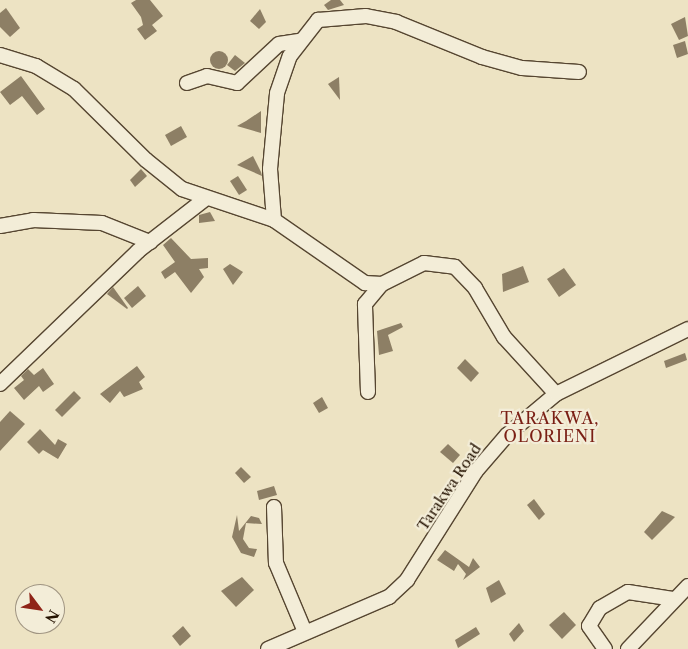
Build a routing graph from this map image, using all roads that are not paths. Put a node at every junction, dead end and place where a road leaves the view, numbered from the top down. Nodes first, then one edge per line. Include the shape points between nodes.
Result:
1 (299, 41) junction
2 (0, 55) edge
3 (579, 72) dead end
4 (187, 83) dead end
5 (204, 199) junction
6 (274, 220) junction
7 (0, 226) edge
8 (150, 242) junction
9 (382, 284) junction
10 (688, 329) edge
11 (3, 376) edge
12 (368, 392) dead end
13 (556, 394) junction
14 (274, 507) dead end
15 (688, 586) edge
16 (674, 599) junction
17 (305, 632) junction
18 (268, 649) edge
19 (605, 649) edge
20 (628, 649) edge

1 - 3 street via 327,16 366,16 396,22 482,57 522,68
1 - 4 street via 279,44 237,83 207,76
1 - 6 street via 277,93 270,169
2 - 5 street via 36,66 74,89 161,174
5 - 6 street
5 - 8 street
6 - 9 street via 353,276
7 - 8 street via 33,220 102,223
8 - 11 street
9 - 12 street via 365,304
9 - 13 street via 424,264 455,267 475,288 504,337
10 - 13 street, Tarakwa Road
13 - 17 street, Tarakwa Road via 489,454 400,588 375,605
14 - 17 street via 276,563
15 - 16 street
16 - 19 street via 628,592 600,608 589,626
16 - 20 street
17 - 18 street, Tarakwa Road

